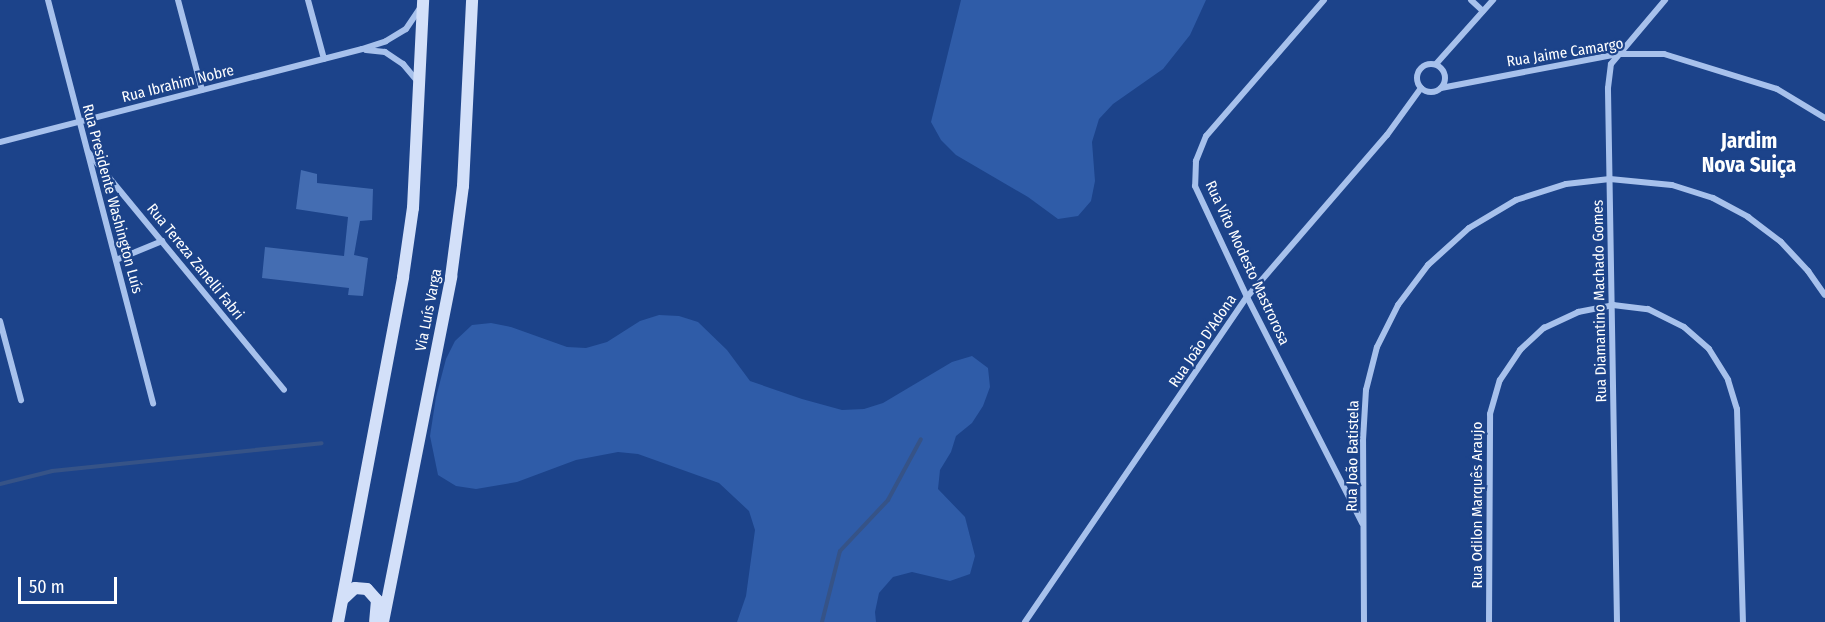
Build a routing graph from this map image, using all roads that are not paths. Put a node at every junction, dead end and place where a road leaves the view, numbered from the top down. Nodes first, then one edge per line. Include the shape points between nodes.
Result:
1 (48, 0) edge
2 (178, 0) edge
3 (308, 0) edge
4 (472, 0) edge
5 (1324, 0) edge
6 (1471, 0) edge
7 (1493, 0) edge
8 (1665, 0) edge
9 (423, 3) edge
10 (1483, 11) junction
11 (362, 49) junction
12 (1618, 54) junction
13 (324, 59) junction
14 (1436, 64) junction
15 (418, 82) junction
16 (1421, 88) junction
17 (1441, 88) junction
18 (202, 90) junction
19 (1825, 118) edge
20 (80, 122) junction
21 (0, 142) edge
22 (87, 150) junction
23 (1610, 179) junction
24 (162, 242) junction
25 (116, 260) junction
26 (1825, 296) edge
27 (1247, 297) junction
28 (1613, 305) junction
29 (0, 321) edge
30 (284, 390) dead end
31 (21, 400) dead end
32 (153, 404) dead end
33 (1363, 526) junction
34 (343, 598) junction
35 (338, 622) edge
36 (375, 622) edge
37 (383, 622) edge
38 (1025, 622) edge
39 (1364, 622) edge
40 (1489, 622) edge
41 (1617, 622) edge
42 (1743, 622) edge

1 - 20 street, Rua Presidente Washington Luís
2 - 18 street
3 - 13 street
4 - 37 main road, Via Luís Varga via 463,186 451,277
5 - 27 street, Rua Vito Modesto Mastrorosa via 1206,136 1196,161 1195,186
6 - 10 street
7 - 10 street
8 - 12 street, Rua Diamantino Machado Gomes
9 - 11 street, Rua Ibrahim Nobre via 406,30
9 - 15 main road, Via Luís Varga
10 - 14 street
11 - 13 street, Rua Ibrahim Nobre
11 - 15 street, Rua Ibrahim Nobre via 385,52 403,64
12 - 17 street, Rua Jaime Camargo
12 - 19 street, Rua Jaime Camargo via 1664,54 1710,67 1777,89
12 - 23 street, Rua Diamantino Machado Gomes via 1611,64 1608,88
13 - 18 street, Rua Ibrahim Nobre
14 - 16 street via 1426,64 1418,70
14 - 17 street via 1445,75
15 - 34 main road, Via Luís Varga via 413,208 403,277
16 - 17 street via 1429,92
16 - 27 street, Rua João D'Adona via 1387,135
18 - 20 street, Rua Ibrahim Nobre
20 - 21 street, Rua Ibrahim Nobre
20 - 22 street, Rua Presidente Washington Luís
22 - 24 street, Rua Tereza Zanelli Fabri
22 - 25 street, Rua Presidente Washington Luís
23 - 26 street, Rua João Batistela via 1672,185 1713,198 1781,242
23 - 28 street, Rua Diamantino Machado Gomes
23 - 33 street, Rua João Batistela via 1566,184 1516,200 1469,228 1428,265 1398,305 1377,347 1366,390
24 - 25 street
24 - 30 street, Rua Tereza Zanelli Fabri
25 - 32 street, Rua Presidente Washington Luís
27 - 33 street, Rua Vito Modesto Mastrorosa
27 - 38 street, Rua João D'Adona
28 - 40 street, Rua Odilon Marquês Araujo via 1578,312 1544,328 1520,350 1500,380 1490,414
28 - 41 street, Rua Diamantino Machado Gomes
28 - 42 street, Rua Odilon Marquês Araujo via 1648,309 1684,327 1709,349 1728,380 1737,409
29 - 31 street
33 - 39 street, Rua João Batistela
34 - 35 main road, Via Luís Varga
34 - 36 main road via 355,588 367,589 377,600

